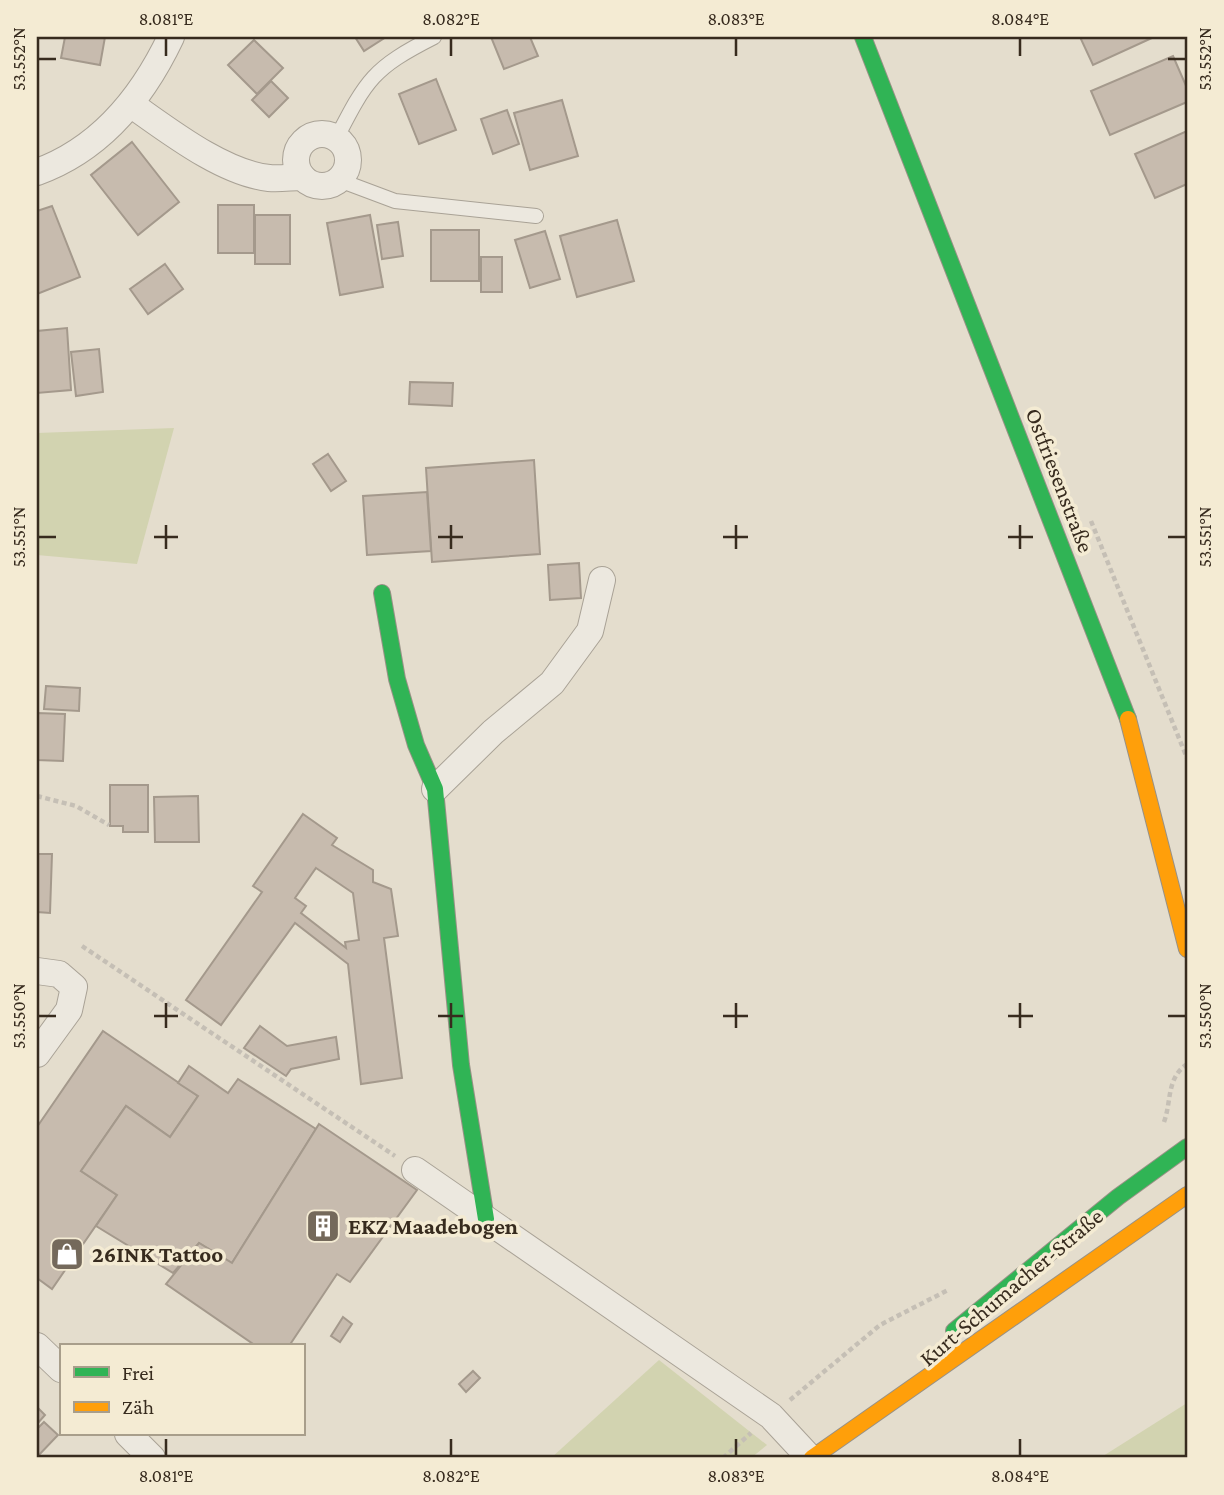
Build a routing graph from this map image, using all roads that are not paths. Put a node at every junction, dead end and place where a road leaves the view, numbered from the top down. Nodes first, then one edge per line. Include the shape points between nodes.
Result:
1 (171, 37) edge
2 (433, 37) edge
3 (863, 37) edge
4 (132, 105) junction
5 (337, 139) junction
6 (37, 172) edge
7 (302, 177) junction
8 (339, 180) junction
9 (536, 216) dead end
10 (602, 580) dead end
11 (382, 593) dead end
12 (1126, 710) junction
13 (435, 789) junction
14 (1163, 790) dead end
15 (1187, 948) edge
16 (37, 971) edge
17 (37, 1054) edge
18 (1187, 1147) edge
19 (415, 1170) road end
20 (1187, 1195) edge
21 (486, 1219) junction
22 (1163, 1234) dead end
23 (1126, 1240) junction
24 (944, 1340) dead end
25 (37, 1346) edge
26 (924, 1359) dead end
27 (60, 1368) edge
28 (842, 1435) junction
29 (811, 1458) edge

1 - 4 street
2 - 5 lane via 390,59 362,88
3 - 12 main road, Ostfriesenstraße
4 - 6 street via 93,141
4 - 7 street via 236,168 269,178
5 - 7 street via 321,134 300,146 296,162
5 - 8 street via 348,159
7 - 8 street via 316,186
8 - 9 lane via 396,201
10 - 13 street via 590,631 552,683
11 - 13 main road via 397,679 416,745
12 - 14 main road
12 - 15 main road, Ostfriesenstraße
13 - 21 main road via 461,1065
16 - 17 street via 59,974 74,987 69,1010
18 - 24 main road, Kurt-Schumacher-Straße via 1118,1197
19 - 21 street, Kurt-Schumacher-Straße
20 - 23 main road, Kurt-Schumacher-Straße
21 - 29 street, Kurt-Schumacher-Straße via 771,1416
22 - 23 main road
23 - 28 main road, Kurt-Schumacher-Straße
25 - 27 street
26 - 28 main road, Kurt-Schumacher-Straße
28 - 29 main road, Kurt-Schumacher-Straße

